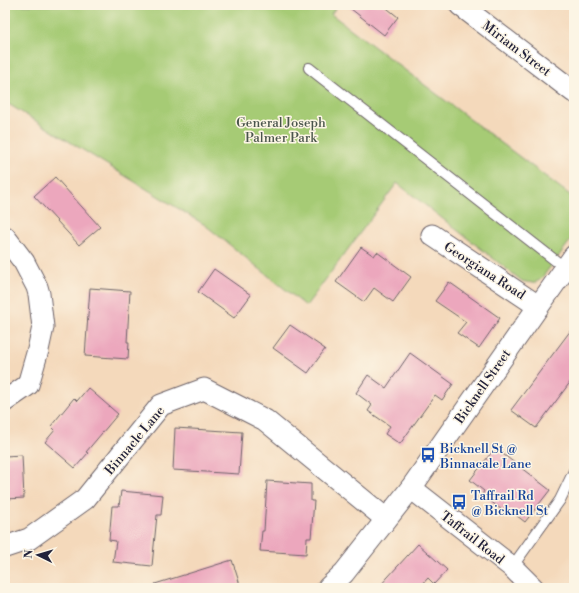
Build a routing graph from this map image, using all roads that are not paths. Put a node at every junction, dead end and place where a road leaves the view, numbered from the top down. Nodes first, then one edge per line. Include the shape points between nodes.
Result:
1 (460, 5) edge
2 (309, 68) dead end
3 (574, 92) edge
4 (432, 235) dead end
5 (5, 238) edge
6 (570, 262) edge
7 (538, 306) junction
8 (5, 400) edge
9 (574, 471) edge
10 (411, 488) junction
11 (386, 519) junction
12 (5, 547) edge
13 (512, 567) junction
14 (328, 588) edge
15 (533, 588) edge

1 - 3 street, Miriam Street
2 - 6 lane
4 - 7 street, Georgiana Road
5 - 8 street via 24,262 36,287 44,327 28,384
6 - 7 street, Bicknell Street
7 - 10 street, Bicknell Street
9 - 13 lane via 560,500
10 - 11 street, Bicknell Street
10 - 13 street, Taffrail Road
11 - 12 street, Binnacle Lane via 265,420 204,389 161,405 85,499 29,539
11 - 14 street, Bicknell Street
13 - 15 street, Taffrail Road

